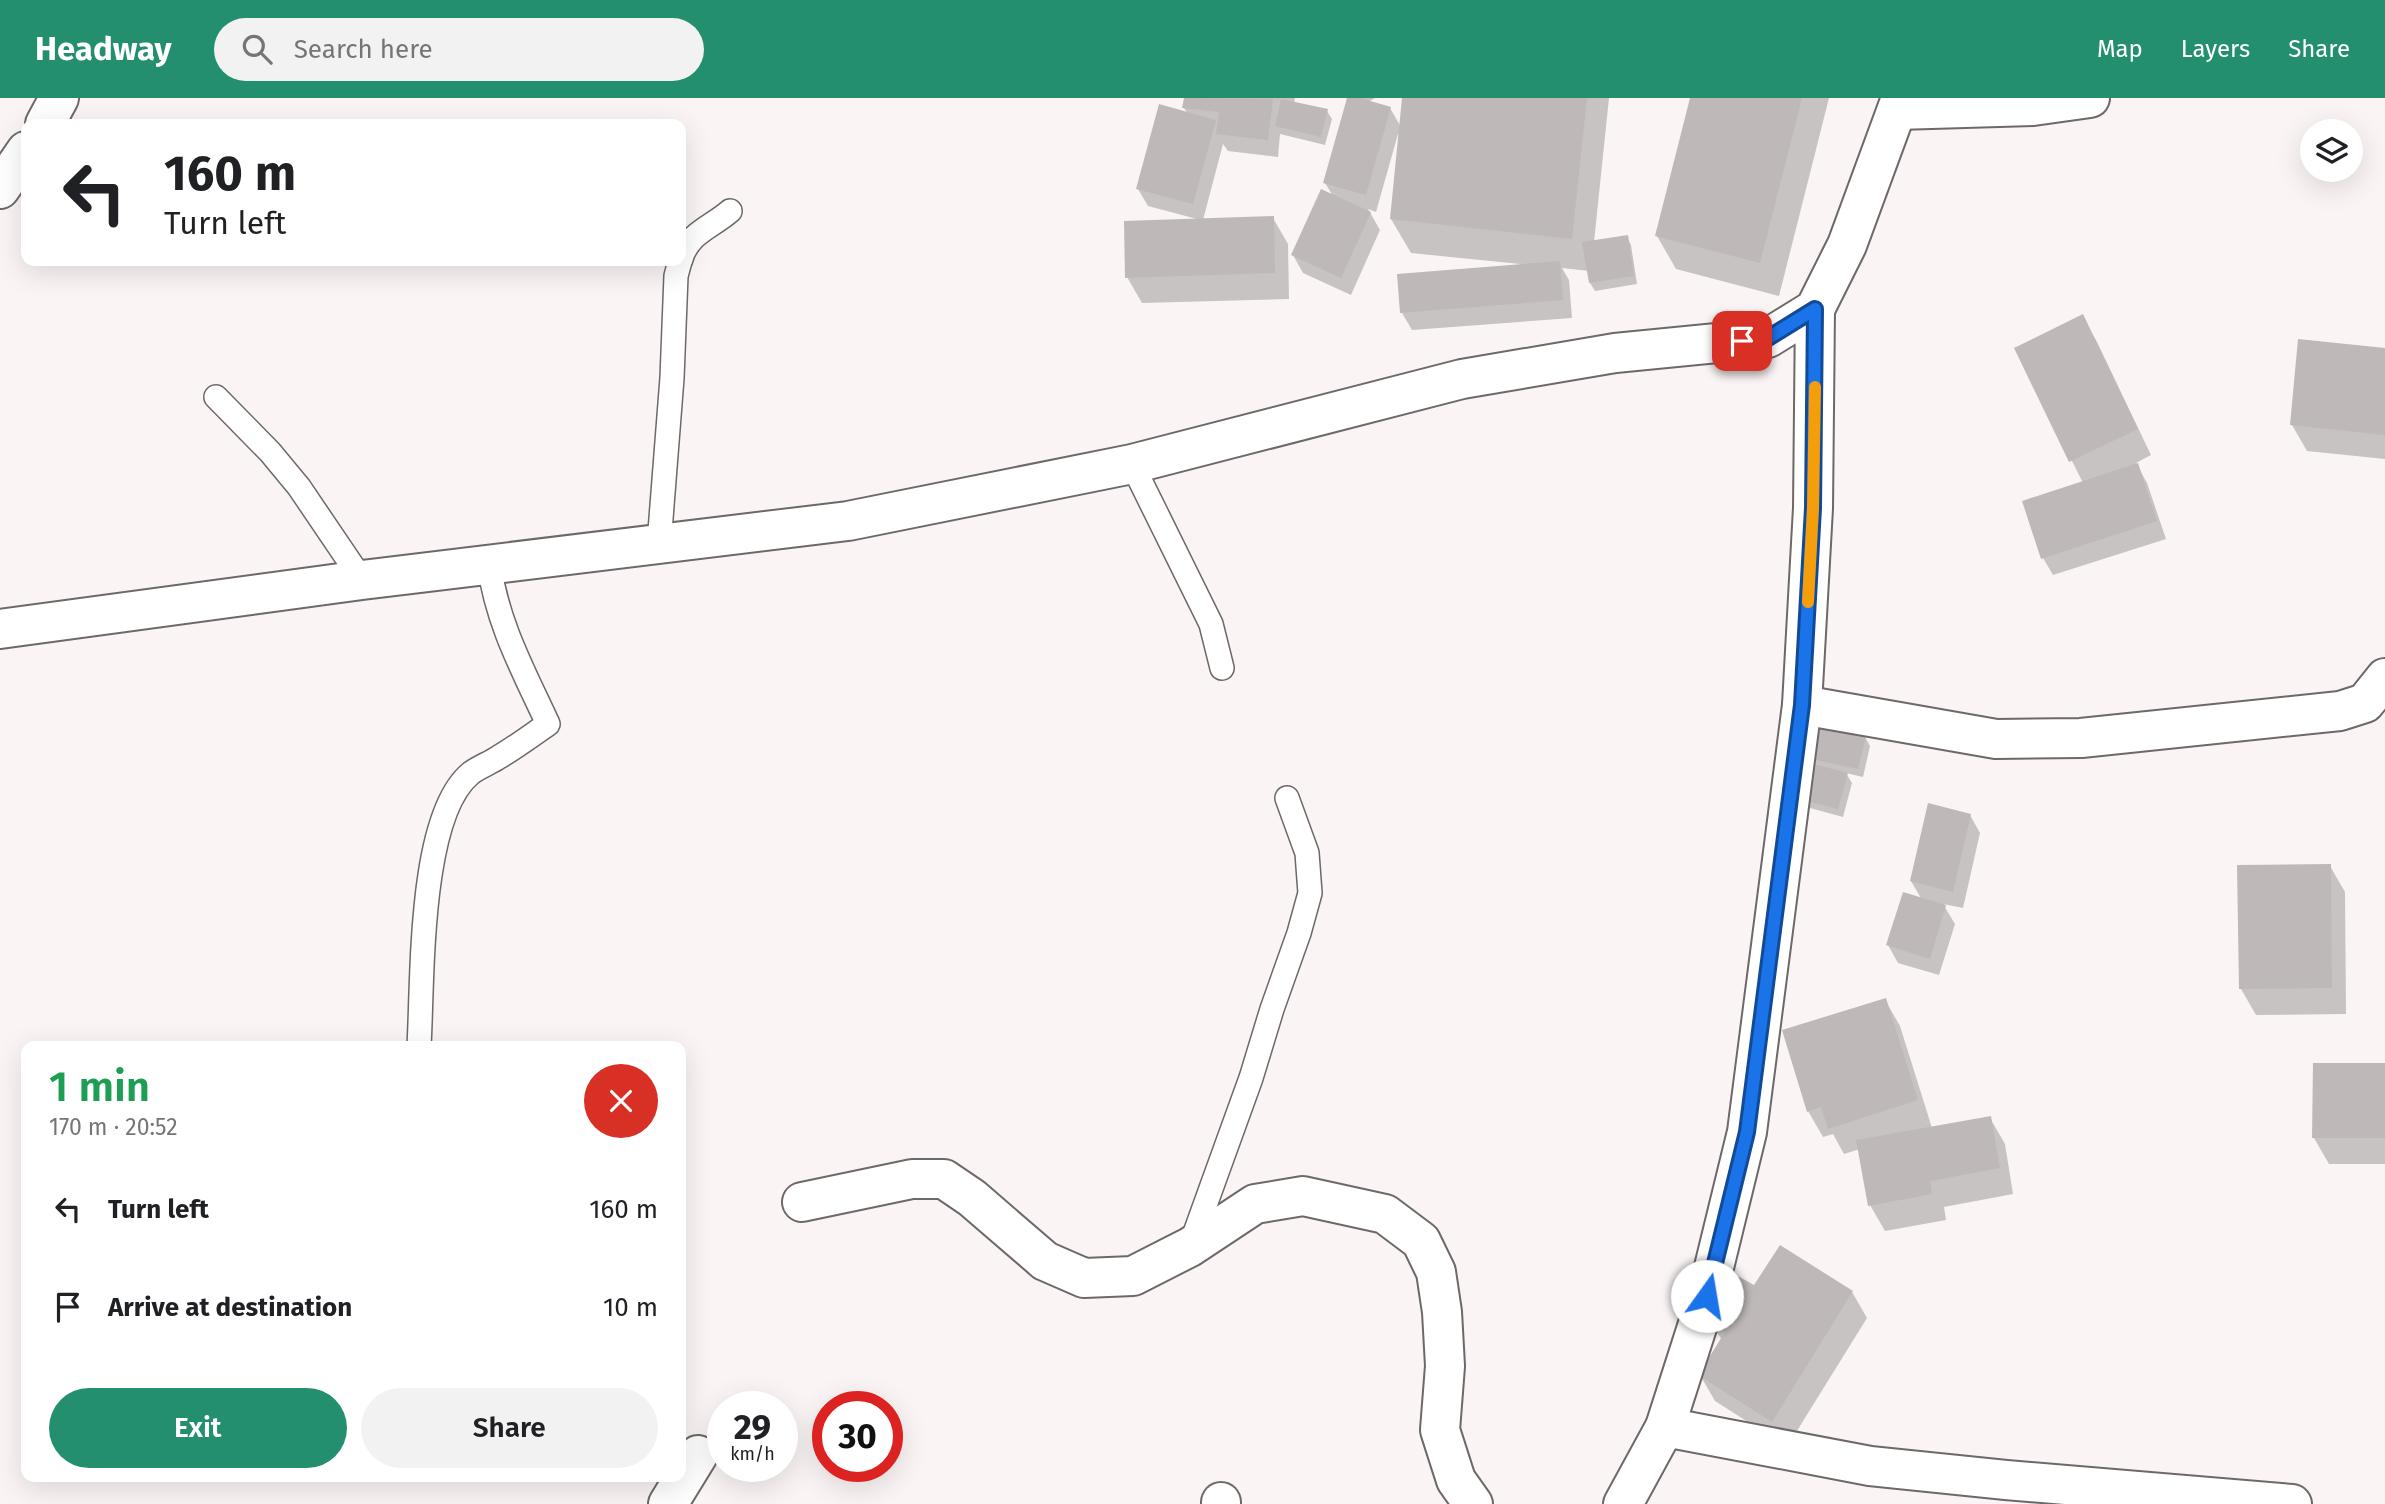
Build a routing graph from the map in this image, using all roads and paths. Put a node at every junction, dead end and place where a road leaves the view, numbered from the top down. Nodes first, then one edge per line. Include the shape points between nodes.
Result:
1 (60, 98) edge
2 (2090, 98) edge
3 (1899, 104) edge
4 (48, 119) edge
5 (21, 158) edge
6 (0, 189) edge
7 (730, 211) dead end
8 (686, 244) edge
9 (678, 266) edge
10 (1815, 309) junction
11 (216, 397) dead end
12 (1132, 464) junction
13 (659, 544) junction
14 (489, 564) junction
15 (362, 580) junction
16 (0, 629) edge
17 (1222, 668) dead end
18 (2385, 678) edge
19 (1802, 705) junction
20 (1287, 798) dead end
21 (419, 1041) edge
22 (802, 1202) dead end
23 (1190, 1247) junction
24 (1665, 1427) junction
25 (698, 1455) dead end
26 (686, 1475) edge
27 (681, 1482) edge
28 (2006, 1492) edge
29 (668, 1504) edge
30 (1473, 1504) edge
31 (1623, 1504) edge
32 (2292, 1504) edge

1 - 4 street
2 - 3 street via 2033,106
3 - 10 street via 1847,245
5 - 6 street
7 - 8 lane
9 - 13 lane
10 - 12 street via 1768,338 1615,353 1462,379
10 - 19 street via 1813,508
11 - 15 lane via 299,487
12 - 13 street via 848,521
12 - 17 lane via 1211,624
13 - 14 street
14 - 15 street
14 - 21 lane via 493,596 505,629 548,724 471,773 452,795 427,897
15 - 16 street
18 - 19 street via 2365,703 2340,711 2081,738 1996,739
19 - 24 street via 1747,1132 1707,1296
20 - 23 lane via 1307,853 1310,893 1251,1078
22 - 23 street via 912,1179 944,1180 1045,1261 1084,1278 1133,1276
23 - 30 street via 1255,1203 1303,1196 1385,1214 1421,1241 1436,1272 1443,1312 1440,1430 1456,1480
24 - 28 street
24 - 31 street
25 - 26 street
27 - 29 street
28 - 32 street

